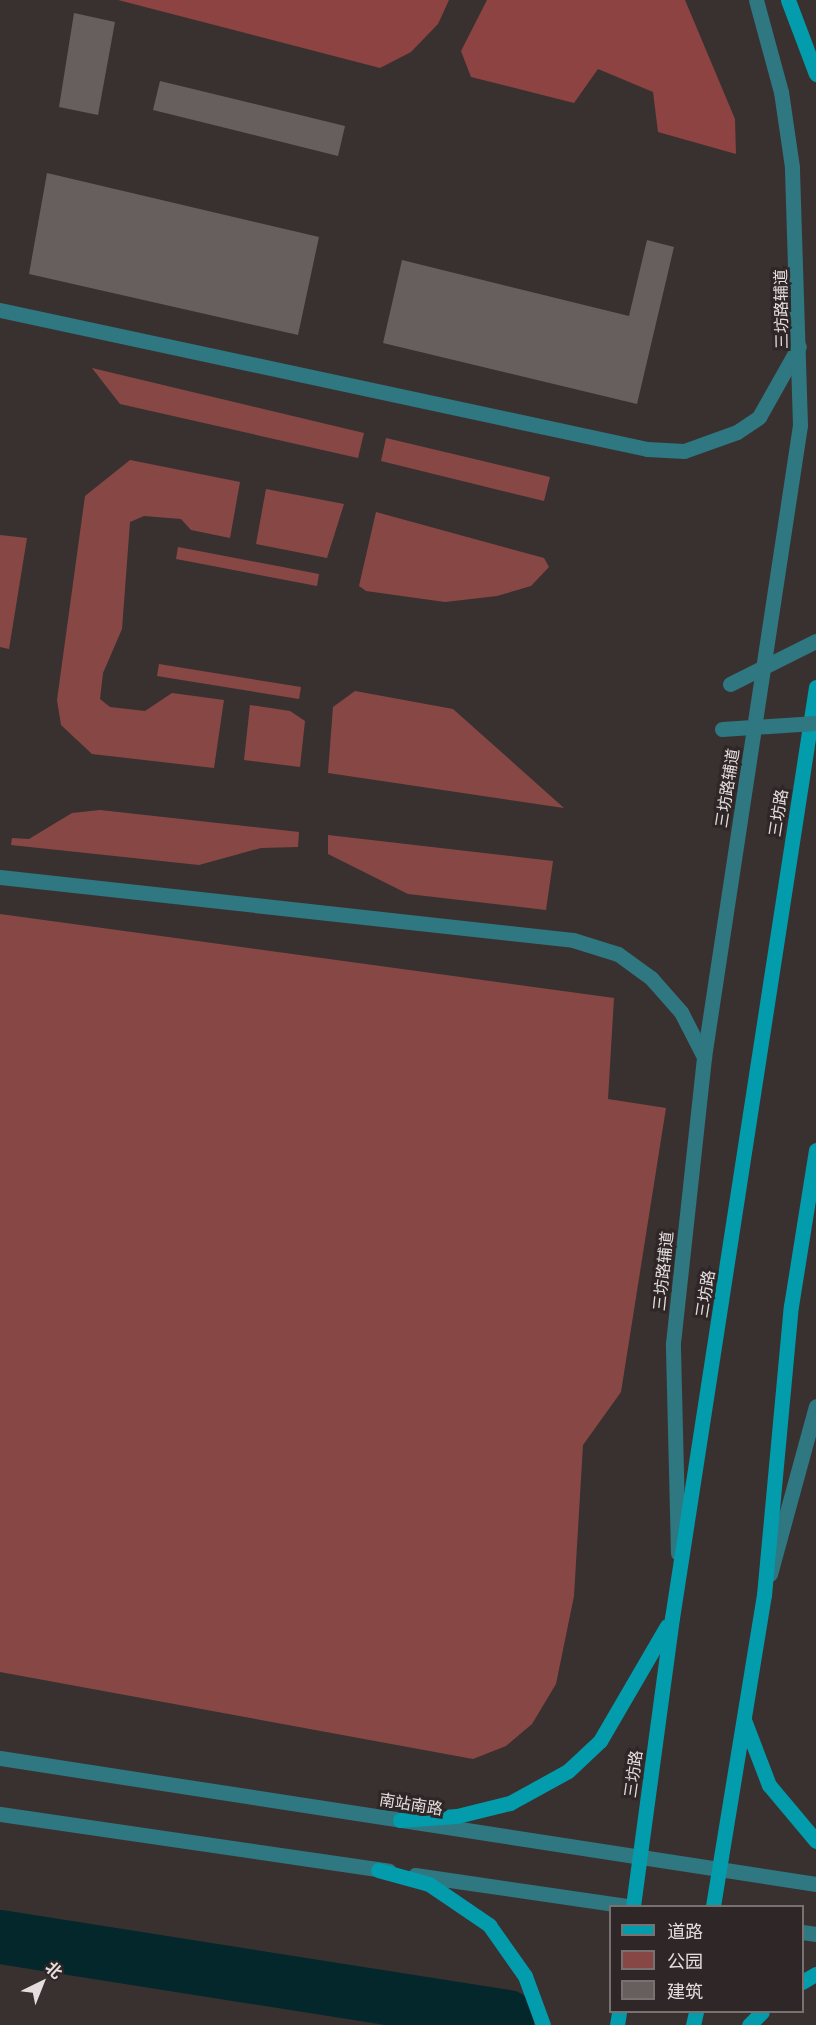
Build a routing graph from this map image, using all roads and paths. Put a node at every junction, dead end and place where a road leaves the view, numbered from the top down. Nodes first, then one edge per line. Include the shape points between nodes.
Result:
1 (756, 0) edge
2 (788, 0) edge
3 (816, 74) edge
4 (0, 310) edge
5 (799, 346) junction
6 (816, 641) edge
7 (730, 684) dead end
8 (816, 687) edge
9 (816, 723) edge
10 (722, 729) dead end
11 (0, 877) edge
12 (704, 1057) junction
13 (816, 1150) edge
14 (816, 1406) edge
15 (679, 1586) junction
16 (764, 1595) junction
17 (672, 1618) junction
18 (742, 1717) junction
19 (0, 1758) edge
20 (0, 1814) edge
21 (400, 1820) junction
22 (816, 1841) edge
23 (640, 1857) junction
24 (719, 1869) junction
25 (378, 1870) junction
26 (816, 1884) edge
27 (620, 1905) edge
28 (633, 1905) edge
29 (713, 1905) edge
30 (761, 2013) edge
31 (543, 2025) edge
32 (749, 2025) edge

1 - 5 street, 三坊路辅道 via 781,92 792,167
2 - 3 main road
4 - 5 street via 647,449 684,451 737,432 759,417
5 - 12 street, 三坊路辅道 via 800,426 791,499
6 - 7 street, bridge
8 - 15 main road, 三坊路
9 - 10 street, bridge
11 - 12 street via 573,940 618,954 651,978 681,1012
12 - 15 street, 三坊路辅道 via 673,1343
13 - 16 main road via 790,1305
14 - 16 street
15 - 17 main road, 三坊路
16 - 18 main road
17 - 21 main road via 600,1741 568,1771 510,1803 457,1816
17 - 23 main road, 三坊路
18 - 22 main road via 769,1785
18 - 24 main road
19 - 21 street, 南站南路
20 - 25 street
21 - 23 street, 南站南路
23 - 24 street, 南站南路
23 - 28 main road, 三坊路
24 - 26 street, 南站南路
24 - 29 main road
25 - 27 street
25 - 31 main road via 429,1884 489,1925 525,1976
30 - 32 main road

